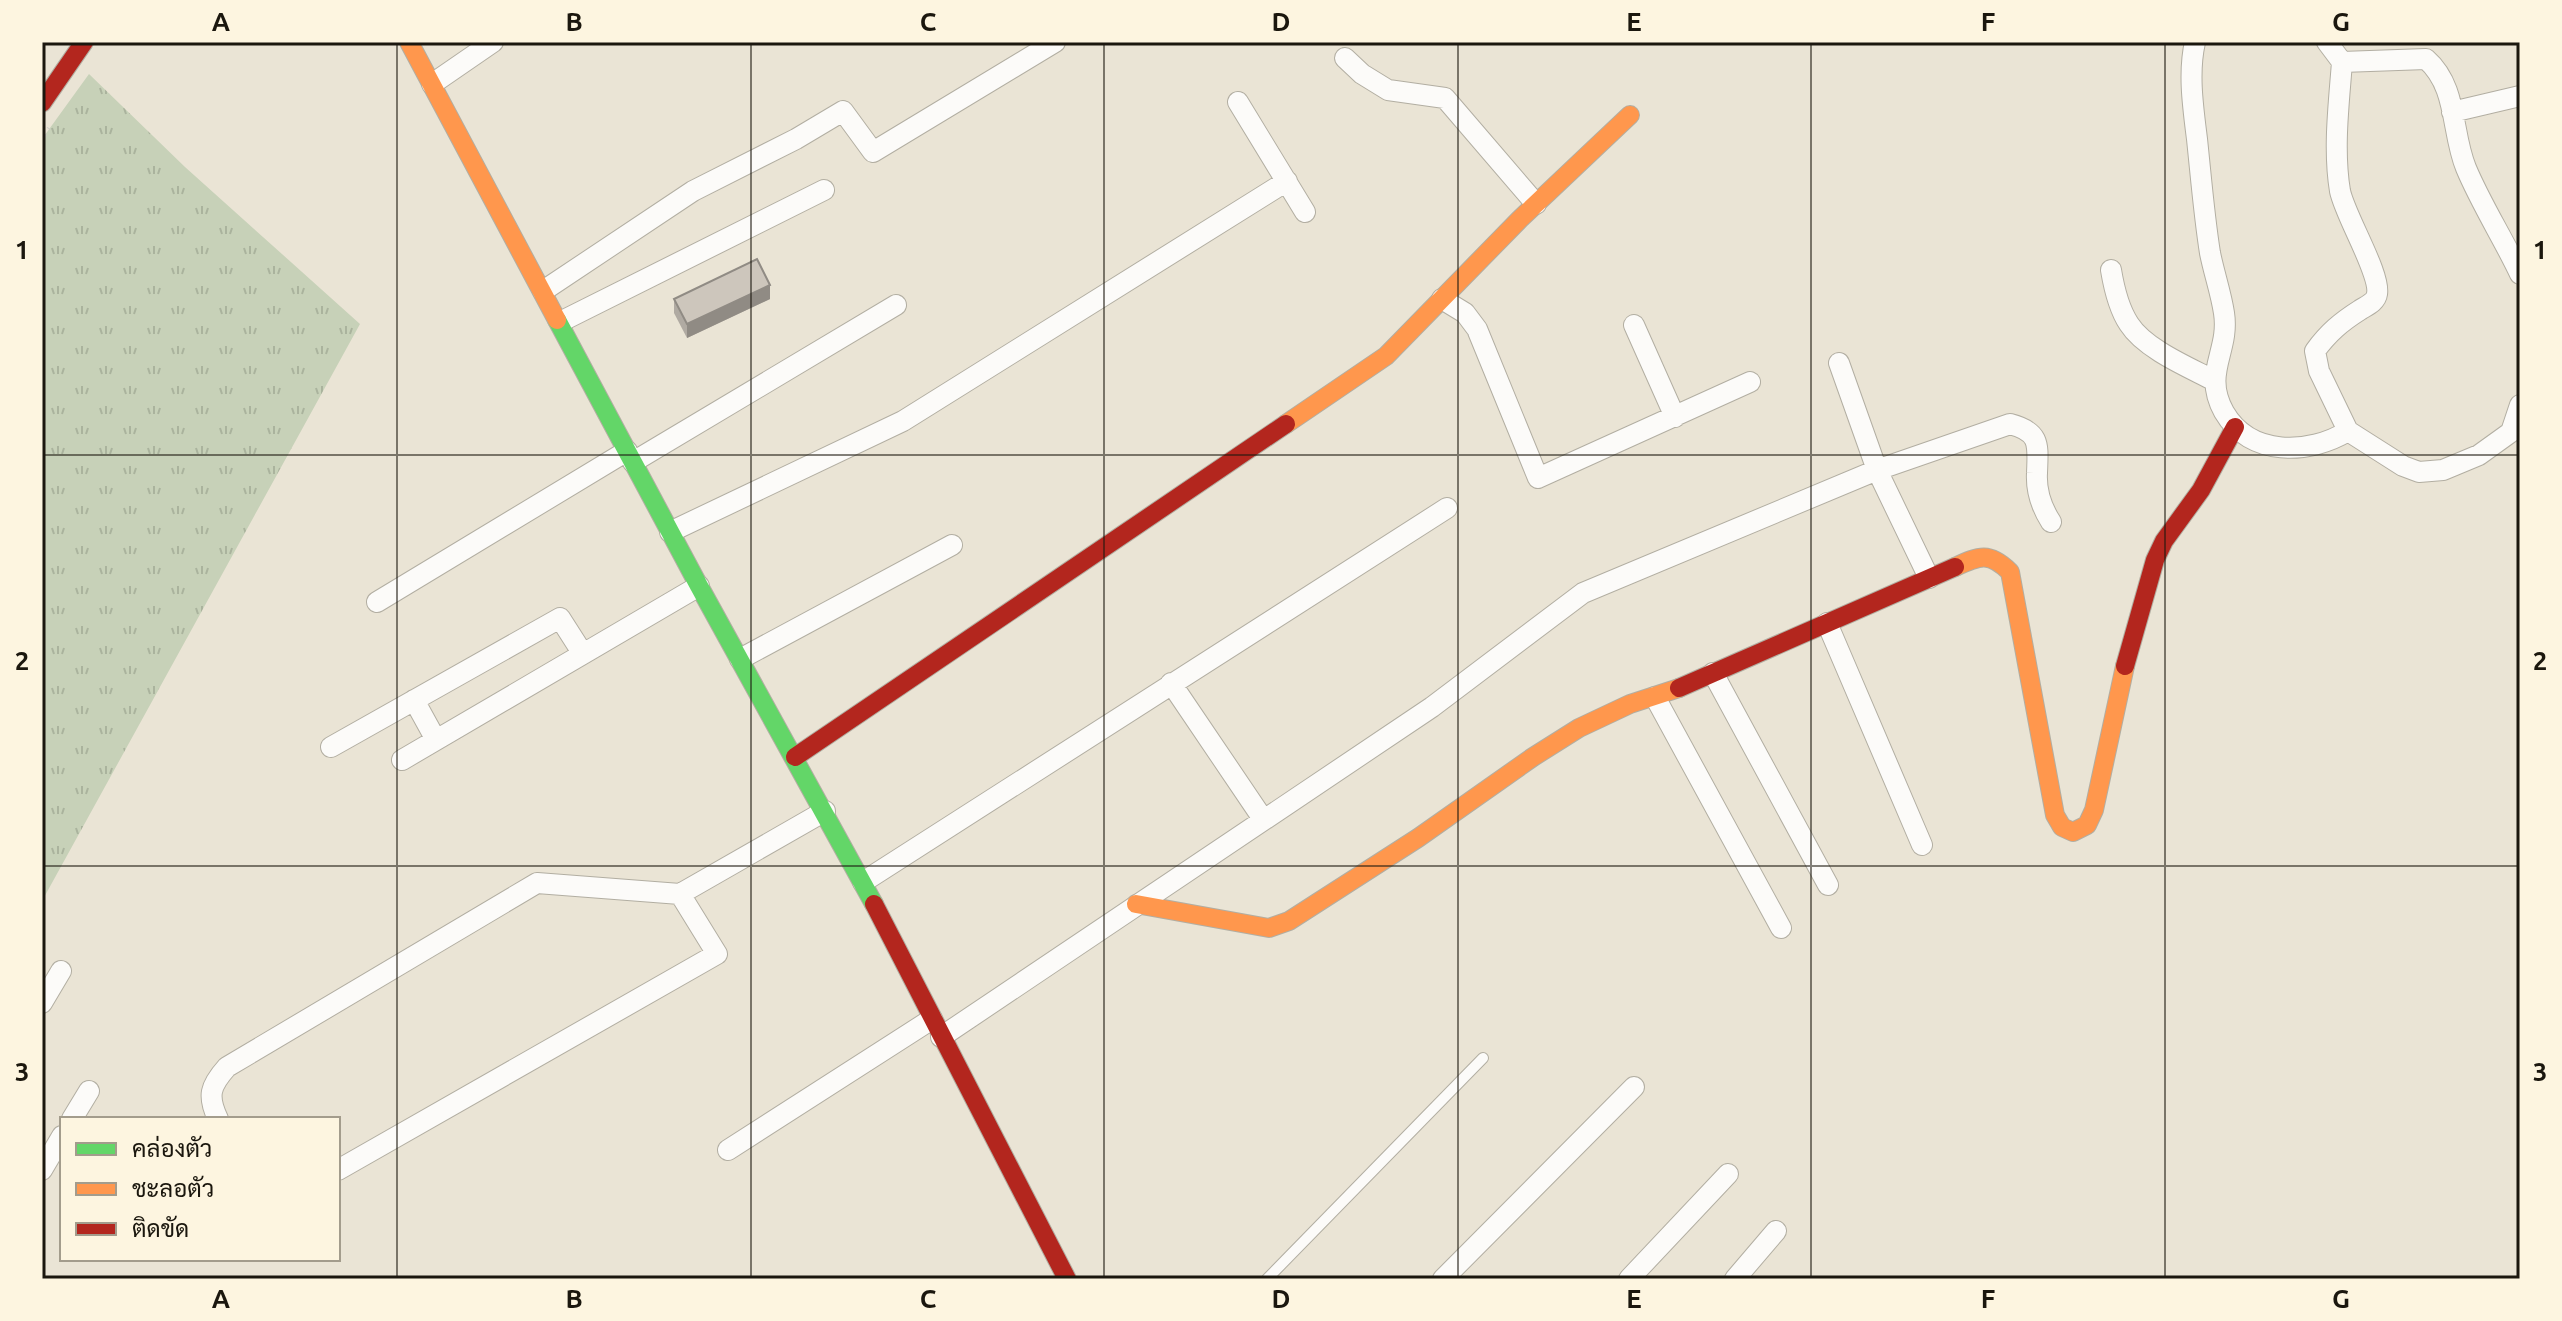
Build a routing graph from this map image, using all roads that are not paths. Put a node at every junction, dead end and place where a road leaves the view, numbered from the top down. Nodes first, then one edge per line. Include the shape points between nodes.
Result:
1 (64, 42) edge
2 (84, 42) edge
3 (409, 42) edge
4 (493, 42) edge
5 (1055, 42) edge
6 (2195, 42) edge
7 (2327, 42) edge
8 (1345, 58) dead end
9 (2342, 62) junction
10 (42, 75) edge
11 (432, 84) junction
12 (2520, 96) edge
13 (1238, 102) dead end
14 (42, 103) edge
15 (2452, 112) junction
16 (1630, 115) dead end
17 (1287, 181) junction
18 (824, 190) dead end
19 (1536, 204) junction
20 (1305, 212) dead end
21 (2111, 270) dead end
22 (2520, 274) edge
23 (543, 291) junction
24 (1442, 299) junction
25 (896, 305) dead end
26 (560, 322) junction
27 (1634, 325) dead end
28 (1839, 363) dead end
29 (2213, 380) junction
30 (1750, 382) dead end
31 (2520, 405) edge
32 (1675, 417) junction
33 (2235, 427) junction
34 (2348, 431) junction
35 (2516, 440) edge
36 (630, 456) junction
37 (1877, 470) junction
38 (1447, 508) dead end
39 (2051, 522) dead end
40 (670, 532) junction
41 (952, 545) dead end
42 (1929, 578) junction
43 (699, 586) junction
44 (377, 602) dead end
45 (1827, 623) junction
46 (583, 654) junction
47 (740, 659) junction
48 (1713, 673) junction
49 (1171, 683) junction
50 (1655, 697) junction
51 (414, 700) junction
52 (436, 740) junction
53 (331, 747) dead end
54 (795, 757) junction
55 (402, 760) dead end
56 (825, 811) junction
57 (1263, 819) junction
58 (1922, 845) dead end
59 (863, 882) junction
60 (1828, 885) dead end
61 (680, 894) junction
62 (1136, 904) junction
63 (1781, 928) dead end
64 (61, 971) dead end
65 (42, 1003) edge
66 (937, 1028) junction
67 (1483, 1058) dead end
68 (1634, 1087) dead end
69 (89, 1091) dead end
70 (73, 1117) edge
71 (217, 1117) edge
72 (60, 1139) edge
73 (728, 1150) dead end
74 (340, 1169) edge
75 (42, 1170) edge
76 (1728, 1174) dead end
77 (1776, 1231) dead end
78 (1067, 1279) edge
79 (1267, 1279) edge
80 (1443, 1279) edge
81 (1629, 1279) edge
82 (1735, 1279) edge

1 - 10 street
2 - 14 street
3 - 11 street
4 - 11 street
5 - 23 street via 873,152 843,111 693,191
6 - 29 street via 2192,99 2224,315
7 - 9 street
8 - 19 street via 1388,90 1445,98
9 - 15 street via 2426,59 2439,70
9 - 34 street via 2340,191 2378,293 2332,329 2315,351
11 - 23 street
12 - 15 street
13 - 17 street
15 - 22 street via 2465,166
16 - 19 street
17 - 20 street
17 - 40 street via 903,421
18 - 26 street
19 - 24 street
21 - 29 street via 2129,326 2157,350
23 - 26 street
24 - 32 street via 1465,313 1477,329 1538,478
24 - 54 street via 1386,356
25 - 36 street
26 - 36 street
27 - 32 street
28 - 37 street
29 - 33 street via 2223,411
30 - 32 street
31 - 35 street
33 - 34 street via 2284,450 2310,447
33 - 42 street via 2155,560 2094,810 2087,825 2073,832 2055,815 2010,572 1992,557 1979,556
34 - 35 street via 2419,472 2443,470
36 - 40 street
36 - 44 street
37 - 39 street via 1993,428 2023,427 2038,445 2038,490
37 - 42 street
37 - 57 street via 1583,593 1432,707
38 - 49 street
40 - 43 street
41 - 47 street
42 - 45 street
43 - 46 street
43 - 47 street
45 - 48 street
45 - 58 street
46 - 51 street via 560,618
46 - 52 street
47 - 54 street
48 - 50 street
48 - 60 street
49 - 57 street
49 - 59 street
50 - 62 street via 1579,728 1289,921 1269,928
50 - 63 street
51 - 52 street
51 - 53 street
52 - 55 street
54 - 56 street
56 - 59 street
56 - 61 street
57 - 62 street
59 - 66 street
61 - 71 street via 537,883 227,1067 213,1083 211,1104
61 - 74 street via 717,954
62 - 66 street
64 - 65 street
66 - 73 street
66 - 78 street
67 - 79 lane
68 - 80 street
69 - 70 street
72 - 75 street
76 - 81 street
77 - 82 street

